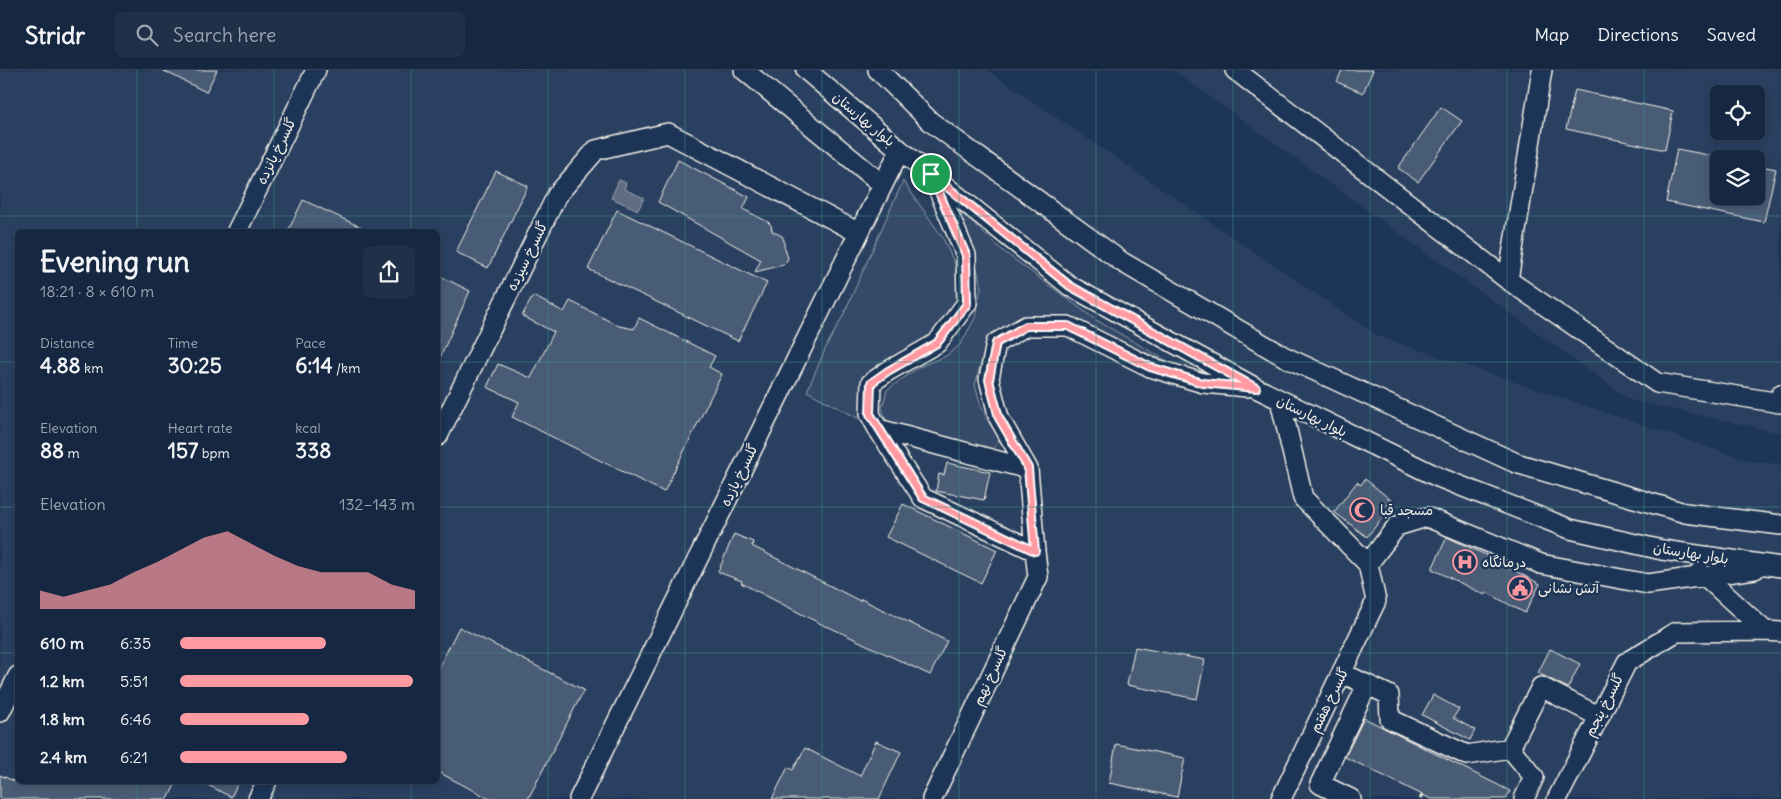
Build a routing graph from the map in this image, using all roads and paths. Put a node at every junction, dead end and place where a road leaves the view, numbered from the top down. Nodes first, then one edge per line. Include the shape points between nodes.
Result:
1 (316, 70) edge
2 (744, 70) edge
3 (806, 70) edge
4 (878, 70) edge
5 (1235, 70) edge
6 (1542, 70) edge
7 (900, 150) junction
8 (931, 174) junction
9 (883, 185) junction
10 (238, 229) edge
11 (859, 233) junction
12 (1508, 280) junction
13 (1256, 388) junction
14 (1781, 394) edge
15 (1280, 400) junction
16 (878, 429) junction
17 (440, 432) edge
18 (1028, 468) junction
19 (1781, 525) edge
20 (1662, 550) junction
21 (1035, 551) junction
22 (1368, 564) junction
23 (1777, 567) edge
24 (1706, 577) junction
25 (1773, 631) edge
26 (1342, 673) junction
27 (15, 682) edge
28 (1367, 685) junction
29 (0, 712) edge
30 (1598, 716) junction
31 (1510, 748) junction
32 (266, 784) edge
33 (1422, 795) dead end
34 (258, 799) edge
35 (579, 799) edge
36 (932, 799) edge
37 (1281, 799) edge
38 (1351, 799) edge
39 (1420, 799) edge
40 (1524, 799) edge
41 (1557, 799) edge

1 - 10 street, گلسرخ پانزده
2 - 9 street
3 - 7 street, بلوار بهارستان
4 - 19 street via 931,122 1122,262 1285,357 1516,463 1685,513
5 - 12 street
6 - 12 street
7 - 8 street, بلوار بهارستان
7 - 9 street, گلسرخ یازده
8 - 13 street, بلوار بهارستان via 1070,286
8 - 16 street via 966,255 967,304 937,343 871,383 870,414
9 - 11 street, گلسرخ یازده
11 - 17 street, گلسرخ سیزده via 668,133 596,150 557,195
11 - 35 street, گلسرخ یازده
12 - 14 street via 1656,384 1780,404
13 - 15 street, بلوار بهارستان
13 - 18 street via 1203,383 1150,367 1068,326 1026,326 996,343 989,380 999,418
15 - 20 street, بلوار بهارستان via 1438,477 1491,498 1570,528
15 - 22 street via 1303,498
16 - 18 street
16 - 21 street via 923,498
18 - 21 street, گلسرخ نهم
20 - 23 street, بلوار بهارستان
20 - 24 street
21 - 36 street, گلسرخ نهم via 1038,577
22 - 24 street via 1397,526 1427,517 1541,564 1648,584
22 - 26 street, گلسرخ هفتم via 1376,601
23 - 24 street
24 - 25 street
25 - 30 street, گلسرخ پنجم via 1676,632 1627,662
26 - 28 street
26 - 37 street, گلسرخ هفتم
27 - 29 street
28 - 31 street via 1389,695 1390,719 1466,755
28 - 38 street via 1320,784
30 - 31 street via 1541,687
30 - 41 street, گلسرخ پنجم
31 - 40 street via 1534,777
32 - 34 street
33 - 39 path

